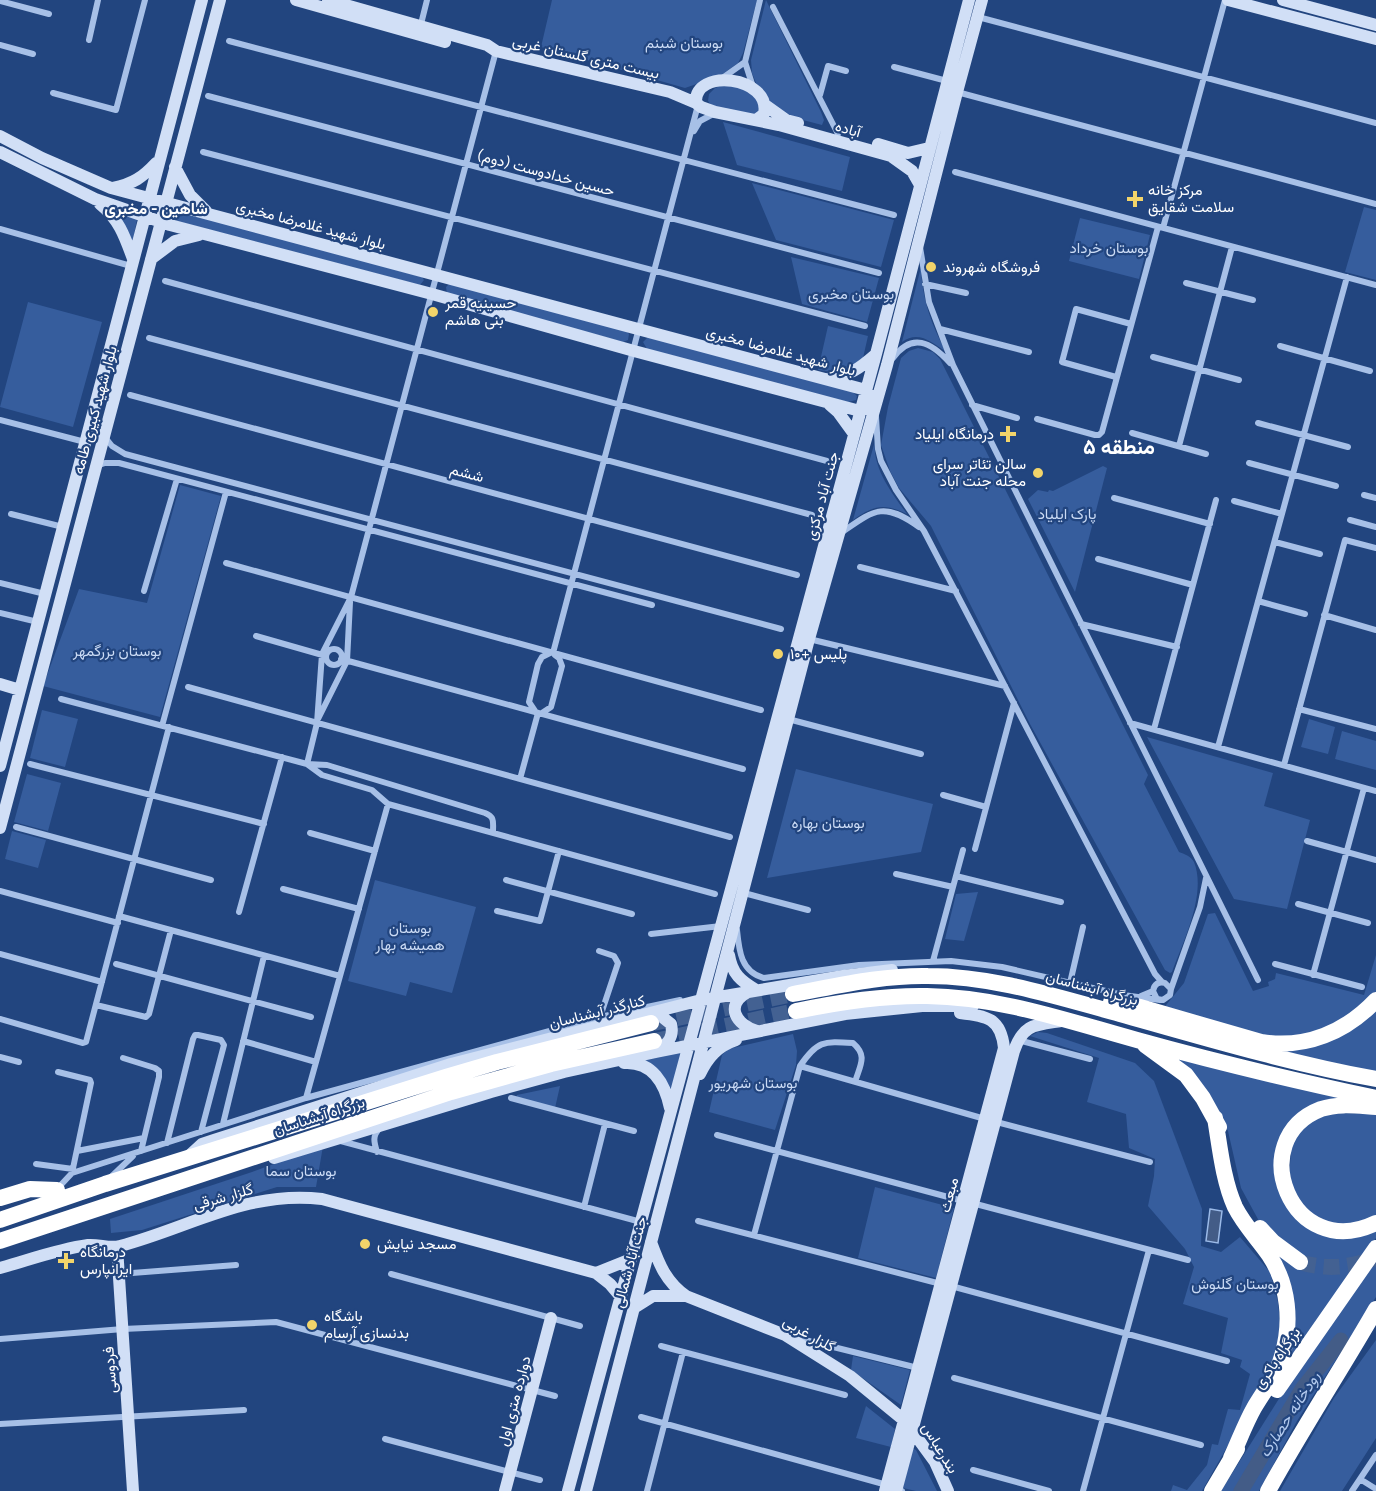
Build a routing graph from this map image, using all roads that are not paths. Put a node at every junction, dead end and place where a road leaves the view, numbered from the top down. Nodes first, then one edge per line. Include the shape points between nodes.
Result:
1 (98, 0) edge
2 (145, 0) edge
3 (202, 0) edge
4 (220, 0) edge
5 (296, 0) edge
6 (328, 0) edge
7 (427, 0) edge
8 (760, 0) edge
9 (969, 0) edge
10 (982, 0) edge
11 (1226, 0) edge
12 (1283, 0) edge
13 (1, 2) edge
14 (773, 7) dead end
15 (49, 14) dead end
16 (978, 17) junction
17 (1376, 25) edge
18 (419, 30) junction
19 (1376, 39) edge
20 (89, 40) dead end
21 (229, 41) dead end
22 (0, 45) edge
23 (496, 51) junction
24 (33, 54) dead end
25 (745, 62) junction
26 (894, 67) dead end
27 (846, 70) dead end
28 (1204, 77) junction
29 (718, 81) junction
30 (947, 81) junction
31 (755, 91) junction
32 (957, 92) junction
33 (53, 93) dead end
34 (208, 96) dead end
35 (819, 96) junction
36 (697, 100) junction
37 (765, 105) junction
38 (481, 107) junction
39 (715, 112) junction
40 (756, 120) junction
41 (1376, 123) edge
42 (838, 134) junction
43 (0, 136) edge
44 (691, 137) junction
45 (929, 148) junction
46 (0, 152) edge
47 (203, 152) dead end
48 (1184, 153) junction
49 (901, 156) junction
50 (159, 160) junction
51 (684, 160) junction
52 (466, 164) junction
53 (175, 167) junction
54 (955, 172) dead end
55 (921, 185) junction
56 (111, 188) junction
57 (149, 198) junction
58 (95, 199) junction
59 (166, 202) junction
60 (1376, 204) edge
61 (209, 213) junction
62 (894, 215) dead end
63 (144, 217) junction
64 (452, 217) junction
65 (669, 218) junction
66 (160, 222) junction
67 (1160, 227) junction
68 (0, 229) edge
69 (203, 235) junction
70 (919, 237) junction
71 (1232, 247) junction
72 (151, 259) junction
73 (132, 262) junction
74 (655, 271) junction
75 (879, 273) dead end
76 (437, 275) junction
77 (1347, 278) junction
78 (165, 281) dead end
79 (1186, 283) dead end
80 (925, 284) junction
81 (1376, 285) edge
82 (1220, 292) junction
83 (966, 293) dead end
84 (432, 294) junction
85 (1253, 300) dead end
86 (1131, 324) junction
87 (865, 326) dead end
88 (640, 329) junction
89 (940, 329) junction
90 (148, 338) dead end
91 (1280, 346) dead end
92 (417, 350) junction
93 (634, 351) junction
94 (1029, 352) dead end
95 (876, 354) junction
96 (1153, 357) dead end
97 (1325, 358) junction
98 (887, 365) junction
99 (953, 365) junction
100 (1199, 370) junction
101 (1370, 371) dead end
102 (1116, 377) junction
103 (826, 380) junction
104 (1239, 380) dead end
105 (866, 390) junction
106 (130, 395) dead end
107 (827, 402) junction
108 (876, 404) junction
109 (620, 405) junction
110 (972, 405) junction
111 (402, 406) junction
112 (860, 411) junction
113 (1017, 418) dead end
114 (1037, 419) dead end
115 (0, 420) edge
116 (1258, 423) dead end
117 (1132, 433) dead end
118 (854, 434) junction
119 (104, 435) junction
120 (1304, 435) junction
121 (85, 442) junction
122 (1179, 446) junction
123 (1348, 447) dead end
124 (1206, 454) dead end
125 (605, 460) junction
126 (826, 461) dead end
127 (1249, 463) dead end
128 (386, 464) junction
129 (96, 466) junction
130 (1293, 475) junction
131 (177, 479) junction
132 (1336, 486) dead end
133 (226, 492) junction
134 (1364, 495) dead end
135 (1114, 498) dead end
136 (1376, 498) edge
137 (1216, 500) dead end
138 (1234, 501) dead end
139 (10, 514) dead end
140 (1282, 514) junction
141 (812, 515) dead end
142 (372, 519) junction
143 (589, 519) junction
144 (1350, 520) dead end
145 (1210, 524) junction
146 (63, 527) junction
147 (1376, 527) edge
148 (369, 529) junction
149 (924, 531) junction
150 (838, 535) junction
151 (1275, 542) junction
152 (1376, 548) edge
153 (1320, 554) dead end
154 (1098, 559) dead end
155 (226, 563) dead end
156 (860, 567) dead end
157 (575, 573) junction
158 (797, 575) dead end
159 (0, 583) edge
160 (572, 584) junction
161 (1193, 585) junction
162 (144, 591) dead end
163 (956, 591) junction
164 (45, 594) junction
165 (351, 597) junction
166 (1258, 601) junction
167 (652, 605) dead end
168 (0, 613) edge
169 (1305, 614) dead end
170 (1324, 615) junction
171 (38, 622) junction
172 (1081, 624) junction
173 (781, 629) dead end
174 (1376, 630) edge
175 (256, 636) dead end
176 (809, 639) junction
177 (1177, 646) junction
178 (553, 653) junction
179 (324, 655) junction
180 (344, 660) junction
181 (0, 684) edge
182 (188, 687) dead end
183 (1005, 687) junction
184 (20, 690) junction
185 (61, 699) dead end
186 (1014, 703) junction
187 (1299, 709) junction
188 (761, 710) dead end
189 (538, 713) junction
190 (788, 719) junction
191 (317, 723) junction
192 (1130, 723) junction
193 (11, 727) junction
194 (165, 727) junction
195 (1154, 729) junction
196 (1376, 729) edge
197 (26, 730) junction
198 (1218, 747) junction
199 (921, 754) dead end
200 (282, 757) junction
201 (306, 764) junction
202 (30, 765) dead end
203 (1284, 765) junction
204 (0, 766) edge
205 (743, 769) dead end
206 (520, 779) junction
207 (1364, 788) junction
208 (1376, 791) edge
209 (151, 795) junction
210 (943, 795) dead end
211 (388, 804) junction
212 (986, 807) junction
213 (757, 816) junction
214 (264, 824) junction
215 (16, 827) dead end
216 (0, 828) edge
217 (493, 832) junction
218 (310, 833) dead end
219 (730, 837) dead end
220 (1307, 841) dead end
221 (975, 849) dead end
222 (375, 850) junction
223 (963, 850) dead end
224 (559, 851) junction
225 (1346, 852) junction
226 (134, 859) junction
227 (1376, 860) edge
228 (896, 873) dead end
229 (956, 876) junction
230 (1206, 877) junction
231 (211, 880) dead end
232 (506, 880) dead end
233 (953, 888) junction
234 (284, 889) dead end
235 (0, 891) edge
236 (548, 891) junction
237 (744, 893) junction
238 (715, 894) dead end
239 (1061, 902) dead end
240 (1298, 904) dead end
241 (359, 909) junction
242 (808, 910) dead end
243 (497, 911) dead end
244 (239, 912) dead end
245 (1329, 912) junction
246 (632, 914) dead end
247 (118, 920) junction
248 (1368, 923) dead end
249 (736, 924) junction
250 (722, 926) junction
251 (1083, 927) dead end
252 (171, 930) junction
253 (651, 934) dead end
254 (716, 949) junction
255 (599, 951) dead end
256 (729, 951) junction
257 (0, 954) edge
258 (264, 956) junction
259 (933, 961) junction
260 (116, 964) dead end
261 (1275, 964) dead end
262 (1155, 974) junction
263 (1313, 975) junction
264 (160, 976) junction
265 (340, 976) junction
266 (1175, 976) junction
267 (1258, 980) dead end
268 (102, 982) junction
269 (1070, 982) junction
270 (1164, 982) junction
271 (1362, 987) dead end
272 (1154, 988) junction
273 (1028, 989) junction
274 (1170, 989) junction
275 (753, 991) junction
276 (793, 994) tunnel mouth
277 (1137, 997) junction
278 (716, 998) junction
279 (1063, 998) junction
280 (684, 999) junction
281 (701, 1000) junction
282 (1160, 1000) junction
283 (1376, 1000) edge
284 (253, 1002) junction
285 (96, 1005) junction
286 (878, 1009) junction
287 (1024, 1009) junction
288 (796, 1011) tunnel mouth
289 (311, 1017) dead end
290 (600, 1017) junction
291 (647, 1018) junction
292 (0, 1019) edge
293 (1066, 1020) junction
294 (778, 1027) junction
295 (757, 1031) junction
296 (1017, 1040) junction
297 (243, 1041) junction
298 (704, 1041) junction
299 (1140, 1041) junction
300 (689, 1045) junction
301 (655, 1046) junction
302 (0, 1056) edge
303 (123, 1058) dead end
304 (1090, 1059) dead end
305 (19, 1062) dead end
306 (316, 1062) junction
307 (800, 1066) junction
308 (58, 1072) dead end
309 (564, 1072) junction
310 (1376, 1079) edge
311 (855, 1082) junction
312 (306, 1098) junction
313 (511, 1098) dead end
314 (1376, 1098) edge
315 (688, 1099) junction
316 (1376, 1107) edge
317 (671, 1111) junction
318 (1215, 1118) junction
319 (990, 1121) junction
320 (223, 1124) junction
321 (605, 1124) junction
322 (381, 1127) junction
323 (634, 1131) dead end
324 (201, 1132) junction
325 (717, 1135) dead end
326 (144, 1138) junction
327 (336, 1140) junction
328 (167, 1143) junction
329 (660, 1150) junction
330 (77, 1151) junction
331 (777, 1151) junction
332 (138, 1152) junction
333 (378, 1152) junction
334 (674, 1154) junction
335 (1150, 1162) dead end
336 (36, 1164) dead end
337 (73, 1171) junction
338 (194, 1177) junction
339 (105, 1184) junction
340 (57, 1190) junction
341 (87, 1190) junction
342 (0, 1198) edge
343 (968, 1202) junction
344 (43, 1205) junction
345 (0, 1207) edge
346 (584, 1207) junction
347 (0, 1220) edge
348 (698, 1221) dead end
349 (641, 1222) junction
350 (1376, 1223) edge
351 (754, 1235) junction
352 (0, 1240) edge
353 (651, 1242) junction
354 (117, 1247) junction
355 (1376, 1248) edge
356 (1149, 1250) junction
357 (631, 1259) junction
358 (1188, 1260) dead end
359 (1300, 1262) tunnel mouth
360 (236, 1265) dead end
361 (0, 1268) edge
362 (596, 1273) junction
363 (119, 1274) junction
364 (391, 1275) dead end
365 (946, 1285) junction
366 (686, 1296) junction
367 (621, 1297) junction
368 (634, 1308) junction
369 (1376, 1309) edge
370 (551, 1318) junction
371 (580, 1326) dead end
372 (123, 1329) junction
373 (1376, 1330) edge
374 (1126, 1334) junction
375 (785, 1335) junction
376 (0, 1339) edge
377 (661, 1346) dead end
378 (683, 1352) junction
379 (1227, 1361) dead end
380 (923, 1370) junction
381 (1338, 1376) junction
382 (954, 1378) dead end
383 (532, 1389) junction
384 (845, 1395) dead end
385 (555, 1396) dead end
386 (244, 1410) dead end
387 (128, 1416) junction
388 (641, 1417) dead end
389 (1103, 1418) junction
390 (665, 1423) junction
391 (0, 1424) edge
392 (909, 1425) junction
393 (385, 1439) dead end
394 (1201, 1445) dead end
395 (1376, 1455) edge
396 (1231, 1458) junction
397 (973, 1470) dead end
398 (510, 1472) junction
399 (1360, 1479) junction
400 (540, 1480) dead end
401 (893, 1489) edge
402 (1376, 1489) edge
403 (133, 1491) edge
404 (505, 1491) edge
405 (568, 1491) edge
406 (586, 1491) edge
407 (647, 1491) edge
408 (948, 1491) edge
409 (1049, 1491) edge
410 (1083, 1491) edge
411 (1212, 1491) edge
412 (1268, 1491) edge
413 (1353, 1491) edge

1 - 20 street
2 - 33 street via 116,110
3 - 50 main road, بلوار شهید کبیری طامه
4 - 53 main road, بلوار شهید کبیری طامه
5 - 18 main road, بیست متری گلستان غربی
6 - 18 main road, بیست متری گلستان غربی
7 - 18 street
8 - 25 street
9 - 30 main road, جنت آباد مرکزی
10 - 16 main road, جنت آباد مرکزی
11 - 19 main road
11 - 28 street
12 - 17 main road
13 - 15 street
14 - 35 street
16 - 28 street
16 - 32 main road, جنت آباد مرکزی
18 - 23 main road, بیست متری گلستان غربی via 487,45
21 - 38 street
22 - 24 street
23 - 36 main road, بیست متری گلستان غربی
23 - 38 street
25 - 29 street
25 - 31 street
26 - 30 street
27 - 35 street via 828,66
28 - 41 street
28 - 48 street
29 - 31 main road via 740,82
29 - 36 main road
30 - 45 main road, جنت آباد مرکزی
31 - 37 main road
32 - 48 street
32 - 70 main road, جنت آباد مرکزی
34 - 52 street, حسین خدادوست (دوم)
35 - 42 street
36 - 39 main road, آباده
36 - 44 street
37 - 40 main road via 764,114
37 - 42 main road, آباده via 786,120
38 - 51 street
38 - 52 street
39 - 40 main road, آباده
39 - 44 street via 700,121
40 - 49 main road, آباده
42 - 49 main road, آباده
43 - 56 main road, بلوار شهید غلامرضا مخبری
44 - 51 street
45 - 49 main road, آباده
45 - 55 main road, جنت آباد مرکزی
46 - 58 main road
47 - 64 street
48 - 60 street
48 - 67 street
49 - 55 main road, آباده
50 - 56 main road via 141,178
50 - 57 main road, بلوار شهید کبیری طامه
51 - 62 street
51 - 65 street
52 - 64 street
52 - 65 street, حسین خدادوست (دوم)
53 - 59 main road, بلوار شهید کبیری طامه
53 - 61 main road via 190,195
54 - 67 street
55 - 95 main road, جنت آباد مرکزی
56 - 57 main road, بلوار شهید غلامرضا مخبری
57 - 59 main road, بلوار شهید غلامرضا مخبری
57 - 63 main road, بلوار شهید کبیری طامه
58 - 63 main road
58 - 73 main road via 122,227
59 - 61 main road, بلوار شهید غلامرضا مخبری
59 - 66 main road, بلوار شهید کبیری طامه
61 - 76 main road, بلوار شهید غلامرضا مخبری
63 - 66 main road
63 - 73 main road, بلوار شهید کبیری طامه
64 - 74 street
64 - 76 street
65 - 74 street
65 - 75 street, حسین خدادوست (دوم)
66 - 69 main road
66 - 72 main road, بلوار شهید کبیری طامه
67 - 71 street
67 - 86 street
68 - 73 street
69 - 72 main road via 175,241
69 - 84 main road
70 - 80 street
70 - 98 main road, جنت آباد مرکزی
71 - 77 street
71 - 82 street
72 - 119 main road, بلوار شهید کبیری طامه
73 - 121 main road, بلوار شهید کبیری طامه
74 - 87 street
74 - 88 street
76 - 84 street
76 - 88 main road, بلوار شهید غلامرضا مخبری
77 - 81 street
77 - 97 street
78 - 92 street
79 - 82 street
80 - 83 street
80 - 89 street
82 - 85 street
82 - 100 street
84 - 92 street
84 - 93 main road
86 - 102 street
86 - 102 street via 1076,309 1062,362
88 - 93 street
88 - 103 main road, بلوار شهید غلامرضا مخبری
89 - 94 street
89 - 99 street
90 - 111 street
91 - 97 street
92 - 109 street
92 - 111 street
93 - 107 main road
93 - 109 street
95 - 103 main road via 860,369
95 - 105 main road, جنت آباد مرکزی
96 - 100 street
97 - 101 street
97 - 120 street
98 - 99 street via 904,346 916,342 935,348
98 - 108 main road, جنت آباد مرکزی
99 - 110 street
100 - 104 street
100 - 122 street
102 - 114 street via 1099,435
103 - 105 main road, بلوار شهید غلامرضا مخبری
105 - 108 main road, بلوار شهید غلامرضا مخبری
105 - 112 main road, جنت آباد مرکزی
106 - 128 street, ششم
107 - 112 main road
107 - 118 main road
108 - 112 main road
108 - 149 street via 881,460
108 - 150 main road, جنت آباد مرکزی
109 - 125 street
109 - 126 street
110 - 113 street
110 - 172 street
111 - 125 street
111 - 128 street
112 - 118 main road, جنت آباد مرکزی
115 - 121 street
116 - 120 street
117 - 122 street
118 - 213 main road, جنت آباد مرکزی
119 - 129 main road, بلوار شهید کبیری طامه
119 - 142 street via 112,446 125,453
120 - 123 street
120 - 130 street
121 - 146 main road, بلوار شهید کبیری طامه
122 - 124 street
125 - 141 street
125 - 143 street
127 - 130 street
128 - 142 street
128 - 143 street, ششم
129 - 131 street via 118,462
129 - 197 main road, بلوار شهید کبیری طامه
130 - 132 street
130 - 140 street
131 - 133 street
131 - 162 street
133 - 148 street
133 - 194 street
134 - 136 street
135 - 145 street
137 - 145 street
138 - 140 street
139 - 146 street
140 - 151 street
142 - 148 street
142 - 157 street
143 - 157 street
143 - 158 street, ششم
144 - 147 street
145 - 161 street
146 - 164 main road, بلوار شهید کبیری طامه
148 - 160 street
148 - 165 street
149 - 150 street via 903,515 881,510
149 - 163 street
150 - 176 main road, جنت آباد مرکزی
151 - 153 street
151 - 166 street
152 - 170 street via 1345,540
154 - 161 street
155 - 165 street
156 - 163 street
157 - 160 street
157 - 173 street
159 - 164 street
160 - 167 street
160 - 178 street
161 - 177 street
163 - 183 street
164 - 171 main road, بلوار شهید کبیری طامه
165 - 178 street
165 - 179 street
165 - 180 street
166 - 169 street
166 - 198 street
168 - 171 street
170 - 174 street
170 - 187 street
171 - 184 main road, بلوار شهید کبیری طامه
172 - 177 street
172 - 192 street
175 - 179 street
176 - 183 street
176 - 190 main road, جنت آباد مرکزی
177 - 195 street
178 - 188 street
178 - 189 street via 542,657 538,664 529,702
178 - 189 street via 562,666 552,704
179 - 180 street via 331,664
179 - 180 street via 336,650
179 - 191 street
180 - 189 street
180 - 191 street
181 - 184 main road
182 - 191 street
183 - 186 street
184 - 193 main road, بلوار شهید کبیری طامه
185 - 194 street
186 - 212 street
186 - 262 street
187 - 196 street
187 - 203 street
189 - 205 street
189 - 206 street
190 - 199 street
190 - 213 main road, جنت آباد مرکزی
191 - 201 street
191 - 206 street
192 - 195 street
192 - 230 street
193 - 197 main road via 20,723
193 - 204 main road, بلوار شهید کبیری طامه
194 - 200 street
194 - 209 street
195 - 198 street
197 - 216 main road, بلوار شهید کبیری طامه
198 - 203 street
200 - 201 street
200 - 214 street
201 - 211 street via 322,775 372,790
201 - 217 street via 327,765 485,813 494,820
202 - 209 street
203 - 207 street
206 - 219 street
207 - 208 street
207 - 225 street
209 - 214 street
209 - 226 street
210 - 212 street
211 - 217 street
211 - 222 street
212 - 221 street
213 - 237 main road, جنت آباد مرکزی
213 - 250 main road, جنت آباد مرکزی
214 - 244 street
215 - 226 street
217 - 224 street
218 - 222 street
220 - 225 street
222 - 241 street
223 - 229 street
224 - 236 street
224 - 238 street
225 - 227 street
225 - 245 street
226 - 231 street
226 - 247 street
228 - 233 street
229 - 233 street
229 - 239 street
230 - 266 street via 1200,907
230 - 267 street
232 - 236 street
233 - 259 street
234 - 241 street
235 - 247 street
236 - 243 street via 540,921
236 - 246 street
237 - 242 street
237 - 249 main road, جنت آباد مرکزی
240 - 245 street
241 - 265 street
245 - 248 street
245 - 263 street
247 - 252 street
247 - 268 street
249 - 256 main road, جنت آباد مرکزی
249 - 259 street via 744,964 752,974 764,978 859,964
250 - 253 street
250 - 254 main road, جنت آباد مرکزی
251 - 269 street
252 - 258 street
252 - 264 street
254 - 280 main road via 701,987
254 - 281 main road, جنت آباد مرکزی
255 - 290 street via 614,956 618,963
256 - 275 main road via 733,971
256 - 278 main road, جنت آباد مرکزی
257 - 268 street
258 - 265 street
258 - 284 street
259 - 269 street via 985,964
260 - 264 street
261 - 263 street
262 - 270 street
262 - 272 street
263 - 271 street
264 - 284 street
264 - 285 street via 146,1017
265 - 306 street
266 - 270 street
266 - 274 street
268 - 285 street
269 - 277 street
270 - 272 street
270 - 274 street
272 - 277 street
272 - 282 street via 1155,997
273 - 275 main road, کنارگذر آبشناسان via 980,972 927,968 871,971
273 - 276 highway, بزرگراه آبشناسان via 927,976
273 - 279 highway, بزرگراه آبشناسان
274 - 282 street via 1168,997
275 - 278 main road, کنارگذر آبشناسان
275 - 295 main road via 738,999 735,1015 737,1021
277 - 282 street
278 - 281 main road, کنارگذر آبشناسان
278 - 298 main road, جنت آباد مرکزی
279 - 283 highway via 1140,1006 1261,1042 1281,1044 1331,1034 1364,1013
279 - 310 highway, بزرگراه آبشناسان via 1318,1069
280 - 290 street
280 - 291 main road
281 - 291 main road, کنارگذر آبشناسان
281 - 300 main road, جنت آباد مرکزی
284 - 289 street
284 - 297 street
285 - 292 street via 83,1043
286 - 287 main road
286 - 294 main road
286 - 319 main road, مبعث via 961,1013 992,1019 999,1027 1004,1048
287 - 288 highway via 928,996 866,999
287 - 293 highway
290 - 312 street
291 - 301 main road via 661,1016 671,1024 669,1042
291 - 339 highway, بزرگراه آبشناسان
293 - 296 main road via 1025,1029
293 - 299 highway
294 - 295 main road
294 - 315 main road via 718,1048 703,1066
295 - 298 main road
296 - 304 street
296 - 319 main road, مبعث
297 - 306 street
297 - 320 street
298 - 300 main road
298 - 315 main road, جنت آباد شمالی
299 - 314 highway
299 - 318 highway via 1186,1075
300 - 301 main road
300 - 317 main road, جنت آباد شمالی
301 - 309 main road
301 - 338 highway, بزرگراه آبشناسان via 551,1064 451,1092
302 - 305 street
303 - 326 street via 159,1071
306 - 312 street
307 - 311 street
307 - 311 street via 814,1047 825,1042 853,1043 863,1057
307 - 331 street
308 - 330 street via 91,1083
309 - 317 main road via 629,1062 645,1066 664,1084
309 - 322 main road
311 - 319 street
312 - 320 street
313 - 321 street
315 - 334 main road, جنت آباد شمالی
316 - 350 highway via 1336,1106 1309,1116 1287,1142 1281,1169 1288,1196 1310,1221 1340,1231 1358,1231
317 - 329 main road, جنت آباد شمالی
318 - 359 highway via 1248,1211 1273,1242
318 - 396 highway via 1228,1188 1246,1225 1276,1266 1288,1315 1282,1359
319 - 335 street
319 - 343 main road, مبعث
320 - 324 street
321 - 323 street
321 - 346 street
322 - 327 main road
322 - 333 street via 374,1135
324 - 328 street
324 - 328 street via 224,1045 195,1035
325 - 331 street
326 - 330 street
326 - 332 street
327 - 333 street
327 - 338 main road
328 - 332 street
329 - 334 main road via 668,1148
329 - 349 main road, جنت آباد شمالی
330 - 337 street
331 - 343 street
331 - 351 street
332 - 337 street
332 - 339 street
333 - 346 street
334 - 353 main road, جنت آباد شمالی
336 - 337 street
337 - 340 street
338 - 352 highway, بزرگراه آبشناسان
339 - 341 highway, بزرگراه آبشناسان
340 - 341 highway
340 - 342 highway via 30,1189
340 - 344 street
340 - 345 highway
341 - 344 highway, بزرگراه آبشناسان
343 - 356 street
343 - 365 main road, مبعث
344 - 347 highway, بزرگراه آبشناسان
346 - 349 street
348 - 351 street
349 - 357 main road, جنت آباد شمالی
351 - 365 street
353 - 366 main road, گلزار غربی via 669,1282
353 - 368 main road, جنت آباد شمالی
354 - 361 main road, گلزار شرقی via 91,1245
354 - 362 main road, گلزار شرقی via 238,1205 303,1197
354 - 363 main road, فردوسی
355 - 396 highway, بزرگراه باکری
356 - 358 street
356 - 374 street
357 - 362 main road
357 - 367 main road, جنت آباد شمالی
360 - 363 street
362 - 367 main road, گلزار شرقی
363 - 372 main road, فردوسی
364 - 370 street
365 - 374 street
365 - 380 main road, مبعث
366 - 368 main road, گلزار غربی via 653,1296
366 - 375 main road, گلزار غربی
367 - 405 main road, جنت آباد شمالی
368 - 406 main road, جنت آباد شمالی
369 - 381 highway
370 - 371 street
370 - 383 main road, دوارده متری اول
372 - 376 street
372 - 383 street via 276,1322
372 - 387 main road, فردوسی
373 - 381 highway
374 - 379 street
374 - 389 street
375 - 380 street
375 - 392 main road, گلزار غربی via 850,1376
377 - 378 street
378 - 384 street
378 - 390 street
380 - 392 main road, مبعث
381 - 412 highway
382 - 389 street
383 - 385 street
383 - 398 main road, دوارده متری اول
386 - 387 street
387 - 391 street
387 - 403 main road, فردوسی
388 - 390 street
389 - 394 street
389 - 410 street
390 - 401 street
390 - 407 street
392 - 401 main road, مبعث
392 - 408 main road, بندرعباس via 935,1462
393 - 398 street
395 - 399 street
396 - 411 highway, بزرگراه باکری
397 - 409 street
398 - 400 street
398 - 404 main road, دوارده متری اول
399 - 402 street
399 - 413 street

